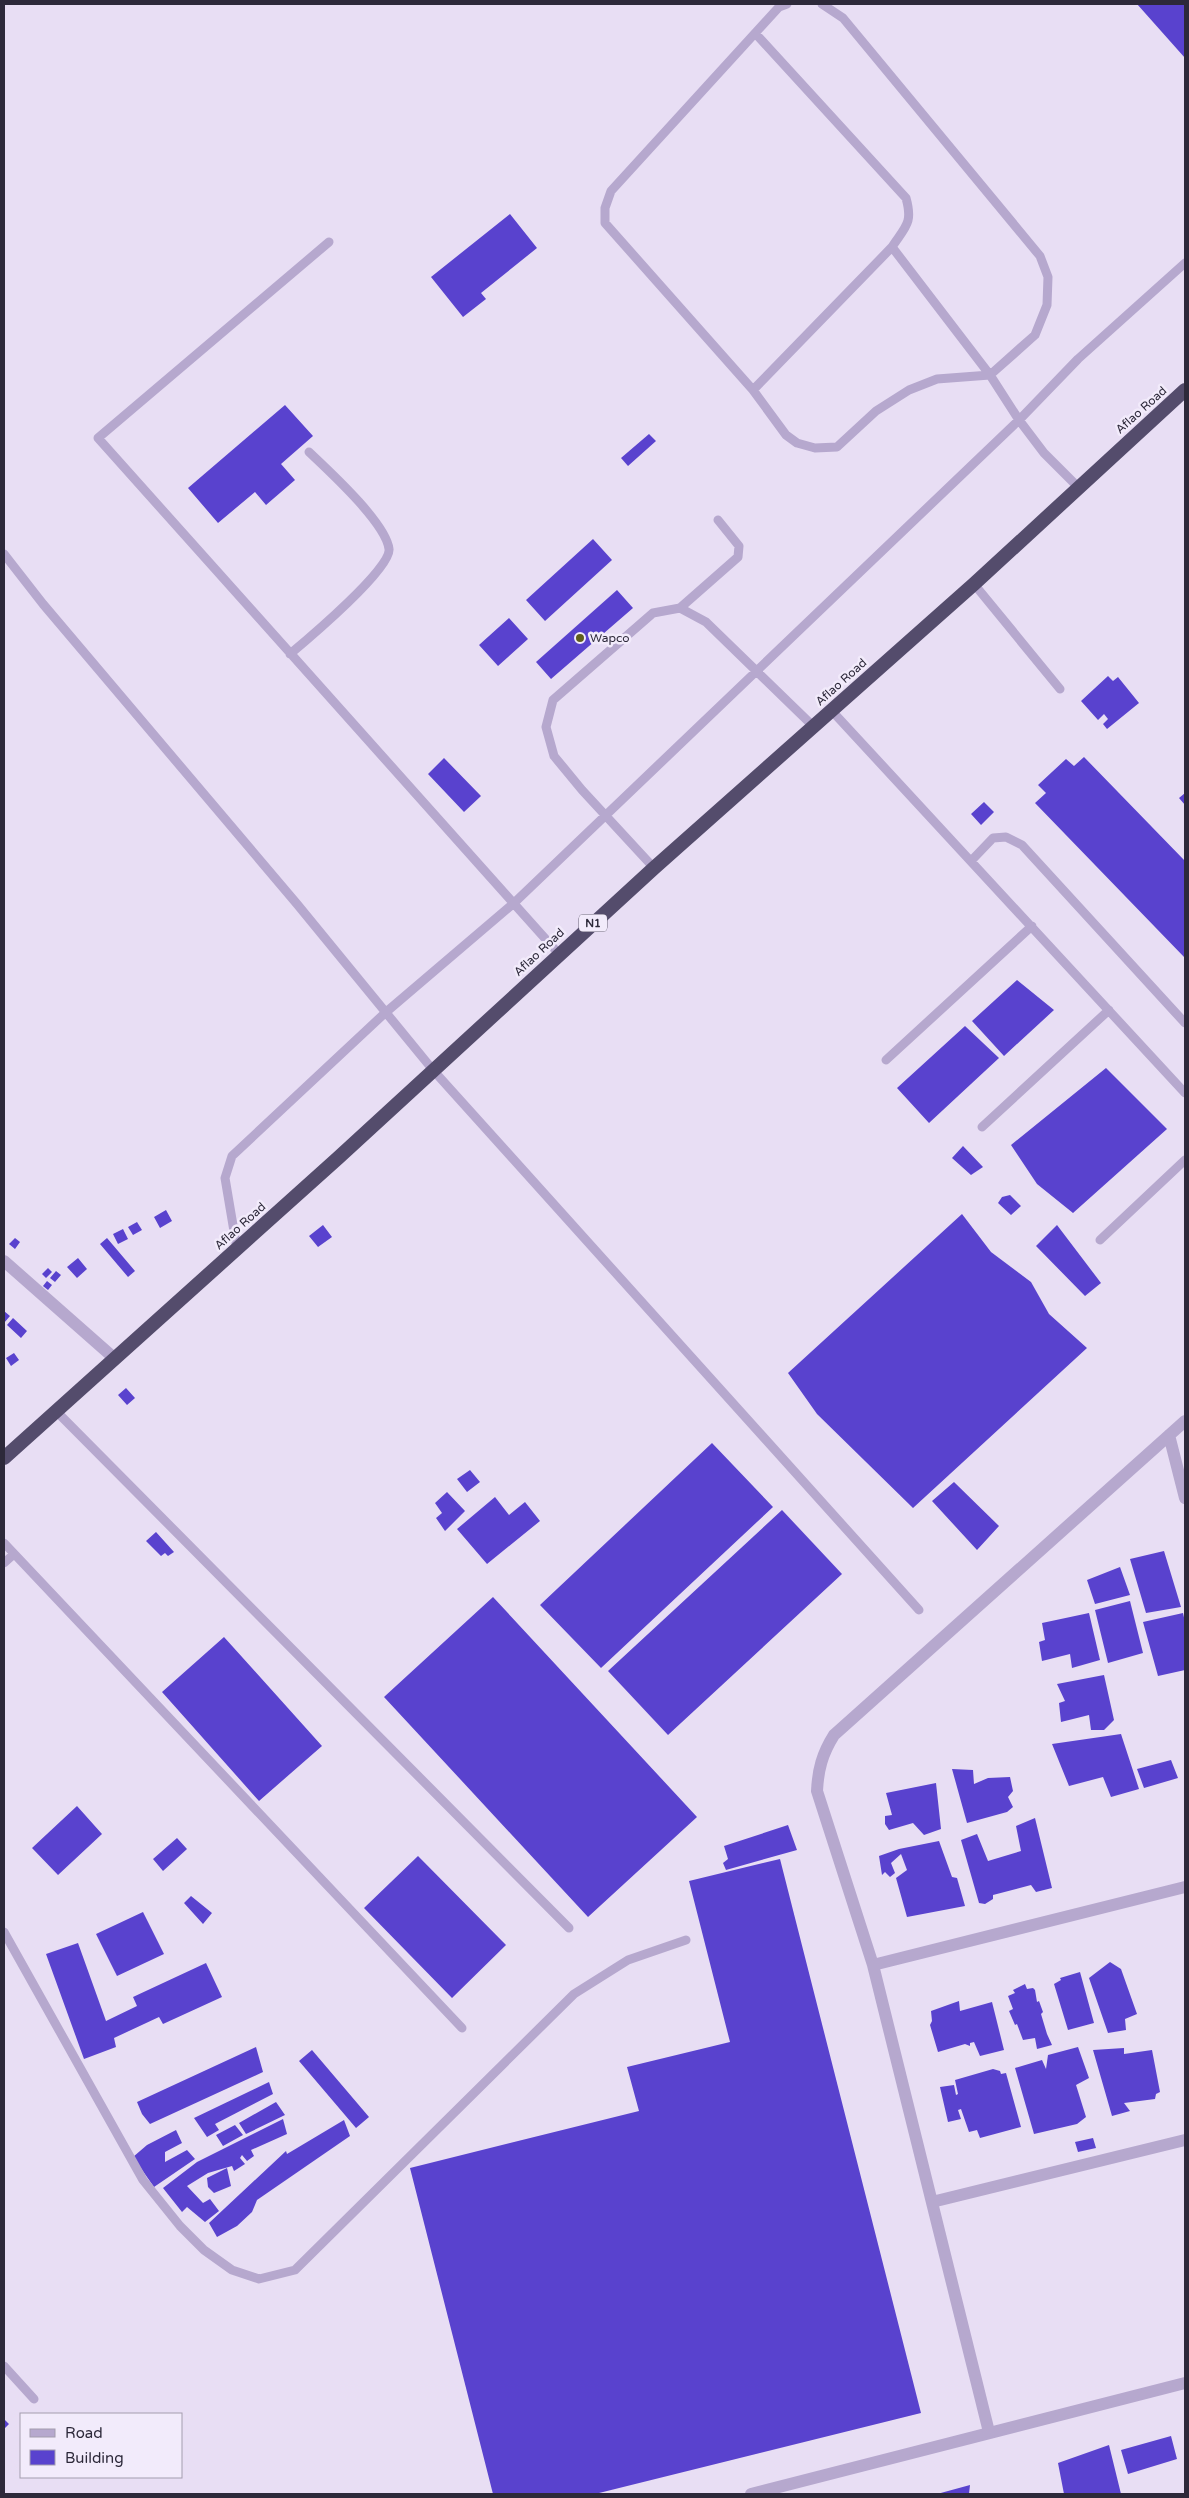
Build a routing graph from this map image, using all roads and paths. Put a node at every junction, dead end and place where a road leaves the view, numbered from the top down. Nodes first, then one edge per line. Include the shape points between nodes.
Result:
1 (787, 4) edge
2 (822, 4) edge
3 (755, 33) junction
4 (329, 242) dead end
5 (892, 247) junction
6 (1185, 263) edge
7 (990, 376) junction
8 (753, 390) junction
9 (1185, 390) edge
10 (1019, 420) junction
11 (309, 452) dead end
12 (1078, 487) junction
13 (718, 520) dead end
14 (4, 554) edge
15 (974, 584) junction
16 (680, 608) junction
17 (290, 654) junction
18 (756, 671) junction
19 (1060, 689) dead end
20 (832, 711) junction
21 (814, 727) junction
22 (606, 814) junction
23 (971, 861) junction
24 (654, 868) junction
25 (514, 903) junction
26 (1032, 926) junction
27 (559, 954) junction
28 (1109, 1010) junction
29 (385, 1013) junction
30 (1185, 1023) edge
31 (886, 1060) dead end
32 (433, 1070) junction
33 (1185, 1093) edge
34 (982, 1127) dead end
35 (1185, 1160) edge
36 (1100, 1240) dead end
37 (237, 1249) junction
38 (4, 1261) edge
39 (114, 1358) junction
40 (56, 1411) junction
41 (1185, 1421) edge
42 (1170, 1435) junction
43 (4, 1458) edge
44 (1185, 1498) edge
45 (4, 1543) edge
46 (14, 1554) junction
47 (4, 1563) edge
48 (919, 1610) dead end
49 (1185, 1887) edge
50 (568, 1928) dead end
51 (4, 1932) edge
52 (686, 1940) dead end
53 (873, 1965) junction
54 (462, 2028) dead end
55 (1185, 2140) edge
56 (932, 2202) junction
57 (4, 2366) edge
58 (1185, 2383) edge
59 (34, 2398) dead end
60 (989, 2432) junction
61 (751, 2494) edge

1 - 3 lane via 779,7
2 - 7 lane via 843,18 1040,256 1048,277 1047,305 1034,335
3 - 5 lane via 906,198 911,214 908,225
3 - 8 lane via 611,191 605,208 606,223
4 - 17 lane via 98,438
5 - 7 lane
5 - 8 lane
6 - 10 lane via 1078,359
7 - 8 lane via 937,379 909,390 876,411 837,447 816,448 797,443 786,435
7 - 10 lane
9 - 12 highway, Aflao Road / N1
10 - 12 lane via 1044,453
10 - 18 lane
11 - 17 lane via 364,508 387,538 390,551 385,563 355,595
12 - 15 highway, Aflao Road / N1
13 - 16 lane via 739,546 738,557
14 - 29 lane
15 - 19 lane
15 - 20 highway, Aflao Road / N1
16 - 18 lane via 706,622
16 - 22 lane via 653,613 553,700 546,727 554,756
17 - 25 lane
18 - 21 lane
18 - 22 lane
20 - 21 highway, Aflao Road / N1
20 - 23 lane
21 - 24 highway, Aflao Road / N1
22 - 24 lane
22 - 25 lane
23 - 26 lane
23 - 30 lane via 993,838 1006,838 1022,845
24 - 27 highway, Aflao Road / N1
25 - 27 lane
25 - 29 lane
26 - 28 lane
26 - 31 lane
27 - 32 highway, Aflao Road / N1
28 - 33 lane
28 - 34 lane
29 - 32 lane
29 - 37 lane via 232,1156 226,1178
32 - 37 highway, Aflao Road / N1
32 - 48 lane
35 - 36 lane
37 - 39 highway, Aflao Road / N1
38 - 39 street
39 - 40 highway, Aflao Road / N1
40 - 43 highway, Aflao Road / N1
40 - 50 lane
41 - 42 street
42 - 44 street
42 - 53 street via 834,1735 824,1751 818,1768 817,1791
45 - 46 lane
46 - 47 lane
46 - 54 lane
49 - 53 street
51 - 52 lane via 144,2180 180,2226 204,2250 232,2270 259,2279 296,2270 574,1994 628,1960
53 - 56 street
55 - 56 street
56 - 60 street
57 - 59 lane
58 - 60 street
60 - 61 street

